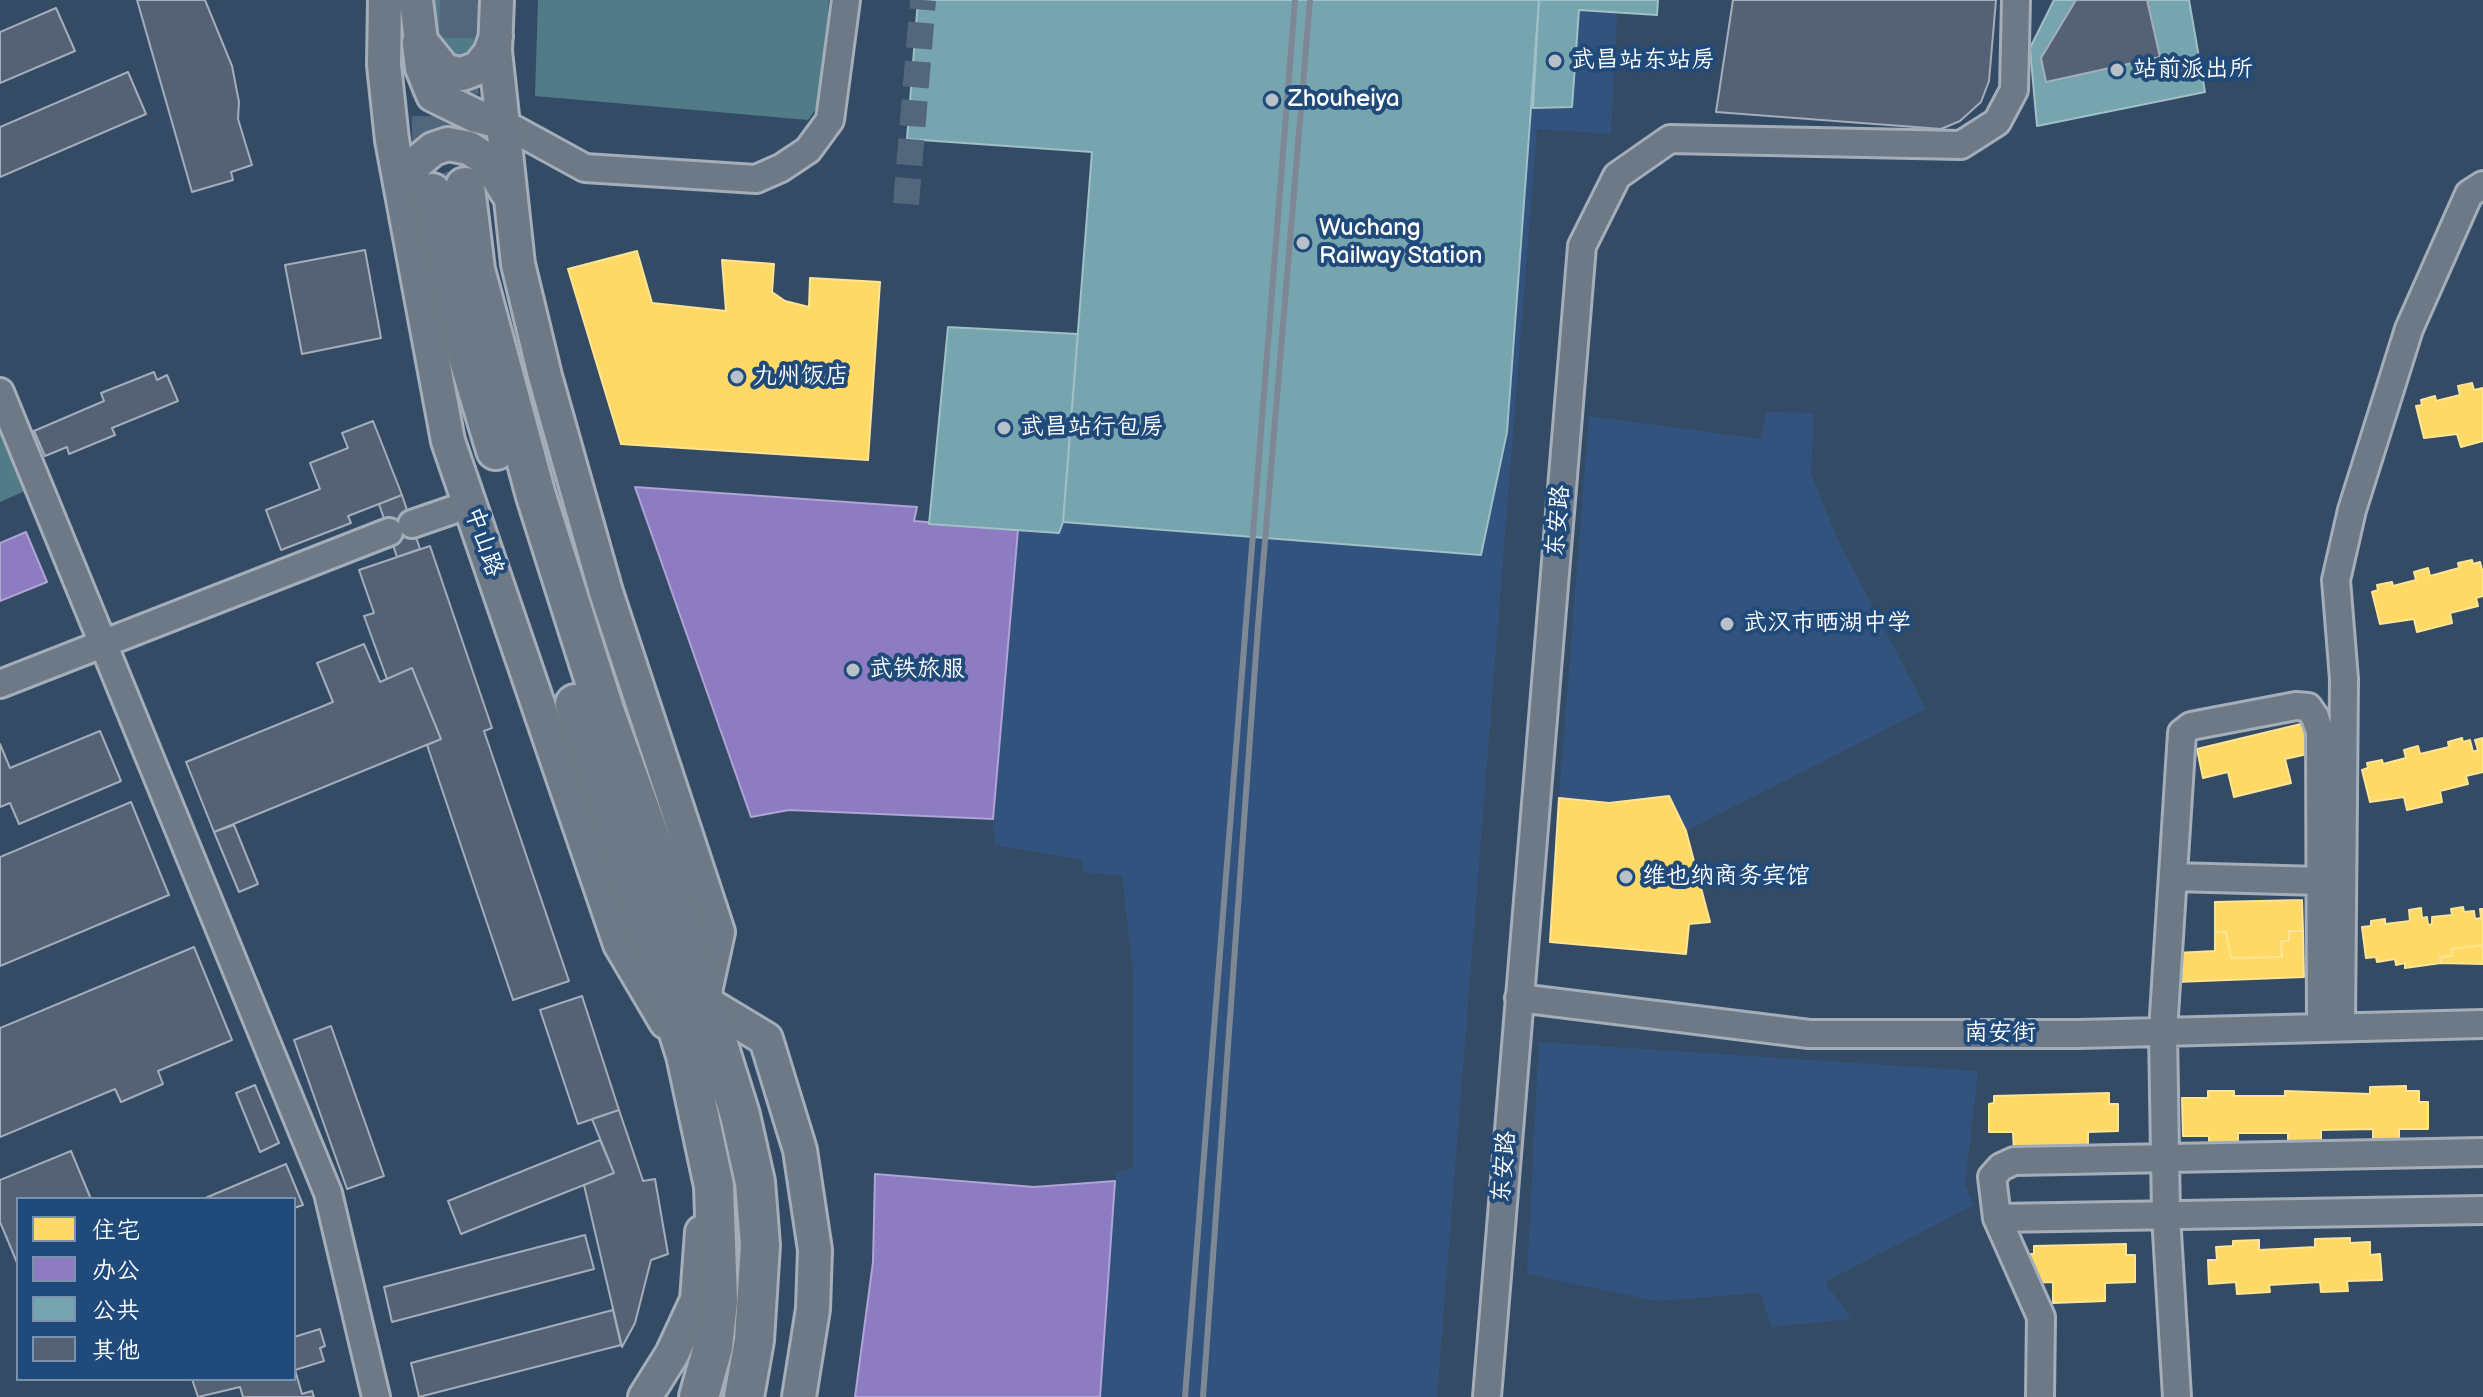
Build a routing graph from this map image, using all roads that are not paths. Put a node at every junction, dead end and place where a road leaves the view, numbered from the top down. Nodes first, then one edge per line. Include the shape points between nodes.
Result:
1 (385, 0) edge
2 (497, 0) edge
3 (846, 0) edge
4 (2016, 0) edge
5 (416, 10) edge
6 (496, 36) junction
7 (501, 122) junction
8 (2483, 185) edge
9 (434, 197) junction
10 (511, 200) junction
11 (0, 392) edge
12 (470, 504) junction
13 (103, 644) junction
14 (0, 684) edge
15 (2174, 877) junction
16 (2320, 881) junction
17 (1519, 998) junction
18 (703, 1001) junction
19 (2483, 1024) edge
20 (2331, 1026) junction
21 (2163, 1031) junction
22 (686, 1055) junction
23 (2483, 1152) edge
24 (2165, 1158) junction
25 (714, 1186) junction
26 (2483, 1210) edge
27 (2166, 1216) junction
28 (1997, 1218) junction
29 (376, 1397) edge
30 (645, 1397) edge
31 (699, 1397) edge
32 (744, 1397) edge
33 (799, 1397) edge
34 (1487, 1397) edge
35 (2040, 1397) edge
36 (2177, 1397) edge

1 - 9 main road, 中山路 via 384,65
2 - 6 main road
3 - 7 street via 830,120 808,150 756,179 585,168
4 - 17 street, 东安路 via 2014,90 1997,122 1961,145 1670,139 1617,176 1582,246
5 - 6 main road via 421,41 445,71 462,74 478,68
5 - 7 main road via 422,68 433,95
6 - 7 main road
7 - 10 main road
8 - 20 street via 2469,194 2409,329 2352,510 2336,580 2344,679
9 - 10 main road via 406,187 414,165 448,144 469,148 487,160
9 - 12 main road, 中山路 via 448,441
9 - 18 highway via 475,270 536,496
9 - 22 highway via 468,357
10 - 18 main road via 518,264 562,437 606,592 718,932
11 - 13 street
12 - 13 street
12 - 22 main road, 中山路 via 620,944
13 - 14 street
13 - 29 street via 328,1193
15 - 16 street
15 - 16 street via 2182,733 2191,726 2296,706 2308,707 2320,732
15 - 21 street
16 - 20 street
17 - 21 street, 南安街 via 1809,1034
17 - 34 street, 东安路
18 - 32 highway via 740,1115 755,1182 758,1298
18 - 33 main road via 766,1039 800,1150 815,1250 813,1309
19 - 20 street, 南安街
20 - 21 street, 南安街
21 - 24 street
22 - 25 highway
23 - 24 street
24 - 27 street
24 - 28 street via 2014,1161 1992,1177
25 - 30 main road via 699,1243 697,1300
25 - 31 highway via 718,1301 713,1347
26 - 27 street
27 - 28 street
27 - 36 street
28 - 35 street via 2041,1317

